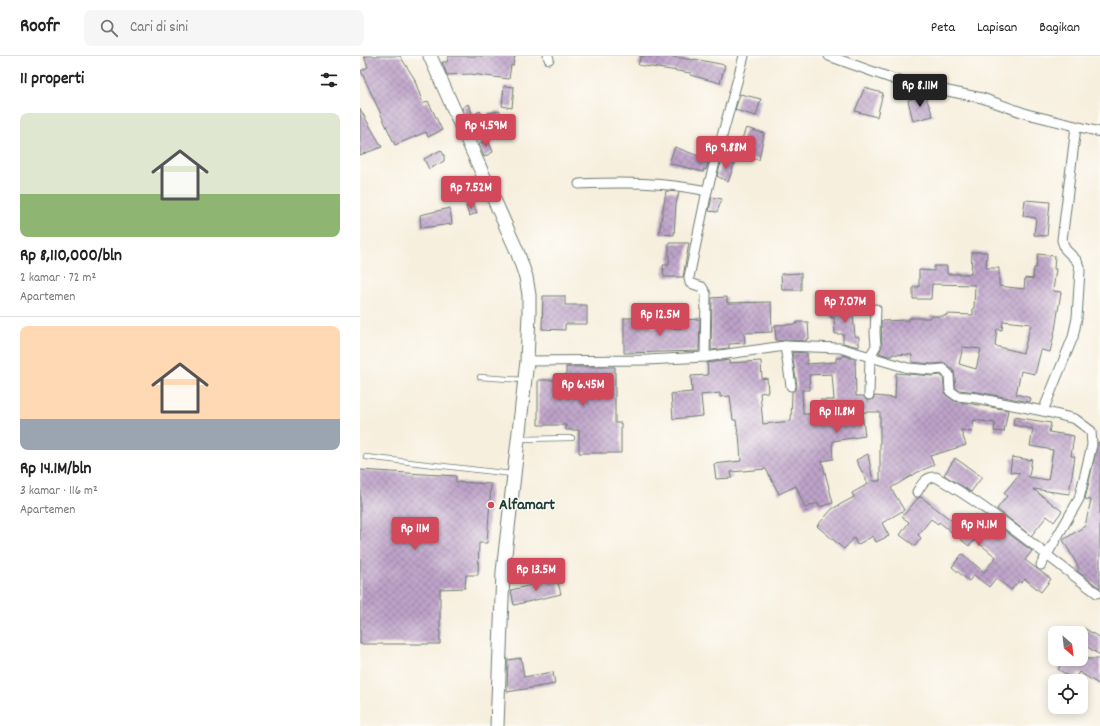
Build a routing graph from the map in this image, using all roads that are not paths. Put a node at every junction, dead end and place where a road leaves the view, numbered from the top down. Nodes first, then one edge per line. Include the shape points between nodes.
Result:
1 (430, 56) edge
2 (744, 56) edge
3 (829, 56) edge
4 (1076, 127) junction
5 (1100, 132) edge
6 (579, 184) dead end
7 (706, 191) junction
8 (876, 309) dead end
9 (785, 346) junction
10 (870, 356) junction
11 (705, 357) junction
12 (527, 361) junction
13 (480, 377) dead end
14 (524, 380) junction
15 (791, 386) dead end
16 (869, 395) dead end
17 (1043, 411) junction
18 (572, 438) dead end
19 (518, 439) junction
20 (366, 457) dead end
21 (514, 474) junction
22 (917, 492) dead end
23 (1047, 556) junction
24 (1041, 566) dead end
25 (1097, 593) dead end
26 (497, 726) edge

1 - 12 main road via 526,277 529,295
2 - 7 street
3 - 4 street via 899,81 982,98 1027,114
4 - 5 street
4 - 17 street via 1062,240 1065,248 1077,261 1080,270 1077,318 1073,337
6 - 7 street via 645,183
7 - 11 street via 689,277 690,283 702,287 706,294
8 - 10 street via 876,346
9 - 10 street via 840,348
9 - 11 street
9 - 15 street
10 - 16 street
10 - 17 street via 908,368 943,369 949,375 950,391 957,396
11 - 12 street
12 - 14 main road
13 - 14 lane
14 - 19 main road
17 - 23 street via 1082,423 1091,431 1092,445 1079,499
18 - 19 lane
19 - 21 main road
20 - 21 lane
21 - 26 main road via 503,572
22 - 23 street via 926,480 936,477 998,518
23 - 24 street
23 - 25 street

